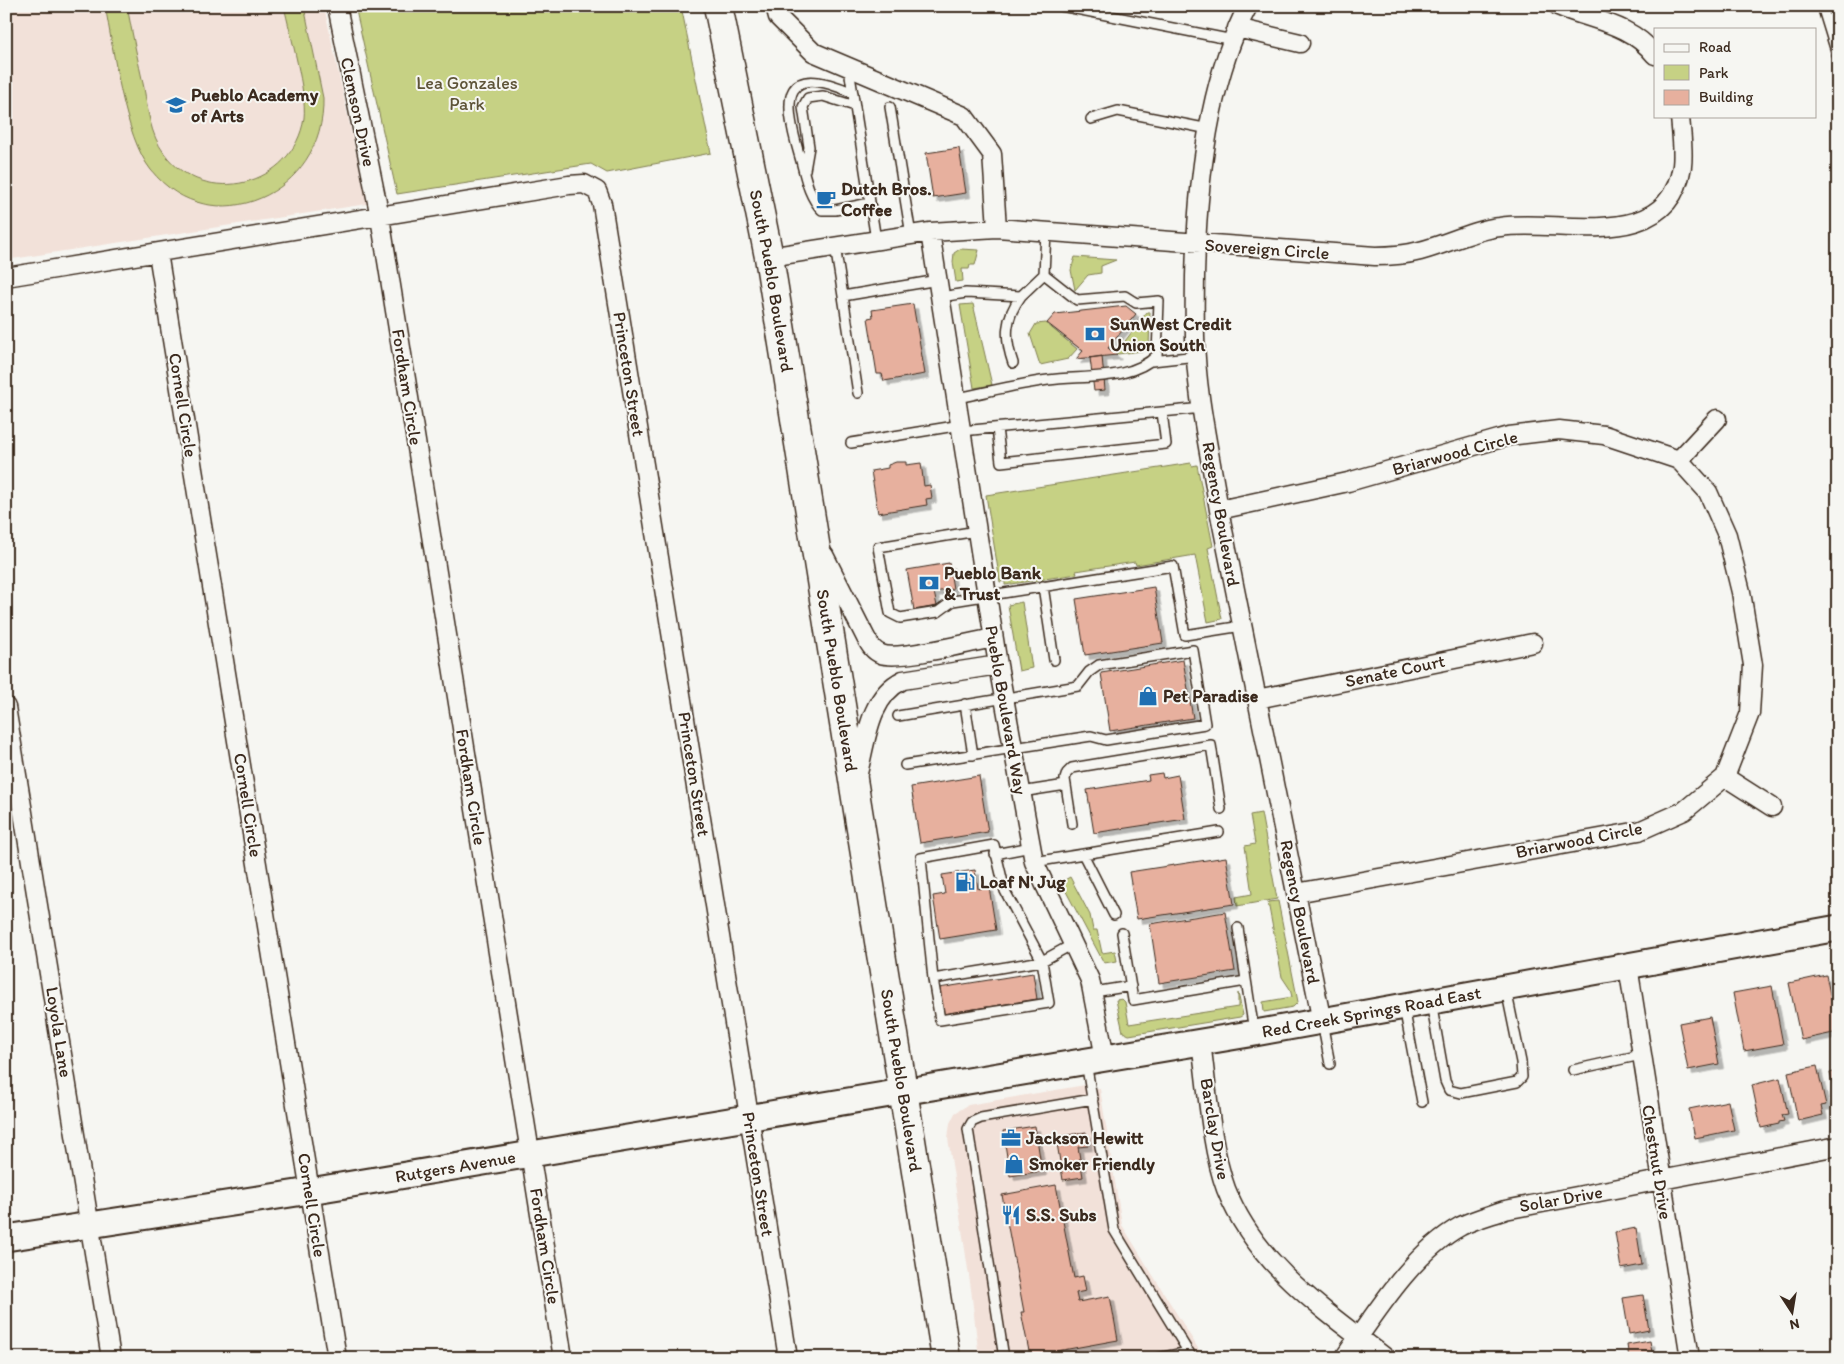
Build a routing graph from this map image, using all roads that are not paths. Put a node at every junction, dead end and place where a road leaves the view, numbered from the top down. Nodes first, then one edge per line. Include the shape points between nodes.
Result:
1 (337, 6) edge
2 (718, 6) edge
3 (775, 6) edge
4 (1061, 6) edge
5 (1248, 6) edge
6 (1558, 6) edge
7 (1822, 6) edge
8 (1235, 34) junction
9 (1300, 43) dead end
10 (1654, 54) edge
11 (1838, 58) edge
12 (849, 69) junction
13 (853, 93) junction
14 (855, 106) junction
15 (890, 107) dead end
16 (1680, 118) edge
17 (1091, 119) dead end
18 (1210, 129) junction
19 (805, 173) junction
20 (870, 203) junction
21 (380, 217) junction
22 (997, 228) junction
23 (930, 232) junction
24 (1046, 232) junction
25 (911, 234) junction
26 (876, 240) junction
27 (1197, 244) junction
28 (835, 246) junction
29 (158, 252) junction
30 (769, 257) junction
31 (1044, 274) junction
32 (6, 278) edge
33 (939, 289) junction
34 (843, 296) junction
35 (1021, 296) junction
36 (1197, 356) junction
37 (1152, 361) junction
38 (1013, 363) dead end
39 (858, 393) dead end
40 (958, 398) junction
41 (1203, 408) junction
42 (1162, 412) junction
43 (1717, 419) dead end
44 (962, 428) junction
45 (997, 428) junction
46 (851, 443) dead end
47 (1679, 460) junction
48 (1219, 510) junction
49 (977, 531) junction
50 (814, 537) junction
51 (1044, 586) junction
52 (987, 595) junction
53 (1242, 626) junction
54 (993, 638) junction
55 (1533, 643) dead end
56 (1054, 660) dead end
57 (998, 665) junction
58 (1004, 698) junction
59 (1257, 699) junction
60 (965, 704) junction
61 (6, 707) edge
62 (898, 716) dead end
63 (1013, 749) junction
64 (973, 755) junction
65 (905, 765) dead end
66 (1725, 777) junction
67 (1066, 785) junction
68 (854, 790) junction
69 (1021, 792) junction
70 (1772, 807) dead end
71 (1222, 809) dead end
72 (1072, 824) dead end
73 (1219, 832) dead end
74 (995, 854) junction
75 (1083, 854) junction
76 (1032, 855) junction
77 (1296, 893) junction
78 (1114, 915) dead end
79 (1238, 928) dead end
80 (1838, 928) edge
81 (1122, 933) dead end
82 (1073, 944) junction
83 (1042, 961) junction
84 (1628, 966) junction
85 (933, 979) junction
86 (1246, 981) junction
87 (1131, 986) junction
88 (1506, 988) junction
89 (1094, 992) junction
90 (1431, 1002) junction
91 (1404, 1007) junction
92 (1322, 1022) junction
93 (1255, 1034) junction
94 (1201, 1042) junction
95 (1641, 1056) junction
96 (1096, 1059) junction
97 (1330, 1064) dead end
98 (1573, 1070) dead end
99 (903, 1091) junction
100 (1093, 1099) junction
101 (1422, 1102) dead end
102 (749, 1118) junction
103 (1838, 1146) edge
104 (530, 1155) junction
105 (1660, 1182) junction
106 (310, 1192) junction
107 (90, 1225) junction
108 (6, 1238) edge
109 (1359, 1337) junction
110 (1190, 1355) edge
111 (111, 1358) edge
112 (337, 1358) edge
113 (562, 1358) edge
114 (788, 1358) edge
115 (946, 1358) edge
116 (1004, 1358) edge
117 (1158, 1358) edge
118 (1344, 1358) edge
119 (1386, 1358) edge
120 (1690, 1358) edge

1 - 21 street, Clemson Drive
2 - 30 main road, South Pueblo Boulevard
3 - 12 street via 778,17 812,52
4 - 8 lane
5 - 8 street, Regency Boulevard
6 - 10 street via 1634,33
7 - 11 lane
8 - 9 street
8 - 18 street, Regency Boulevard
12 - 13 lane
12 - 22 street via 964,116 992,154
13 - 14 lane
13 - 19 lane via 829,82 810,80 797,84 790,95 790,111
14 - 19 lane via 823,96 808,98 803,107 808,147
14 - 20 lane
15 - 25 lane
16 - 27 street, Sovereign Circle via 1682,164 1672,193 1651,215 1622,226 1516,224 1399,256
17 - 18 lane via 1118,111
18 - 27 street, Regency Boulevard via 1203,160
19 - 20 lane via 813,200 822,210
20 - 26 lane
21 - 29 street
21 - 102 street, Princeton Street via 569,185 584,184 597,191 602,204
21 - 104 street, Fordham Circle
22 - 23 street, Sovereign Circle
22 - 24 street, Sovereign Circle
23 - 25 street, Sovereign Circle
23 - 33 street, Pueblo Boulevard Way
24 - 27 street, Sovereign Circle
24 - 31 lane
25 - 26 street, Sovereign Circle
26 - 28 street, Sovereign Circle
27 - 36 street, Regency Boulevard
28 - 30 street, Sovereign Circle
28 - 34 lane
29 - 32 street
29 - 106 street, Cornell Circle
30 - 50 main road, South Pueblo Boulevard
31 - 35 lane
31 - 37 lane via 1077,300 1126,296 1136,303 1159,301 1159,346
33 - 34 lane
33 - 35 lane
33 - 40 street, Pueblo Boulevard Way
34 - 39 lane
35 - 38 lane via 1011,312 1007,329
36 - 37 lane
36 - 41 street, Regency Boulevard
37 - 40 lane via 1132,371 1047,380
40 - 44 street, Pueblo Boulevard Way
41 - 42 lane
41 - 48 street, Regency Boulevard
42 - 45 lane
42 - 45 lane via 1166,444 1002,462
43 - 47 street
44 - 45 lane
44 - 46 lane
44 - 49 street, Pueblo Boulevard Way
47 - 48 street, Briarwood Circle via 1604,435 1559,430 1509,436 1348,482
47 - 66 street, Briarwood Circle via 1708,492 1727,534 1753,665 1750,713
48 - 53 street, Regency Boulevard
49 - 52 street, Pueblo Boulevard Way
49 - 52 lane via 878,547 888,609 894,616 900,618 938,612 953,601
50 - 54 street via 866,638 873,650 880,654 899,655
50 - 68 main road, South Pueblo Boulevard
51 - 52 lane
51 - 53 lane via 1174,566 1185,635
51 - 56 lane
52 - 54 street, Pueblo Boulevard Way
53 - 59 street, Regency Boulevard
54 - 57 street, Pueblo Boulevard Way
55 - 59 street, Senate Court
57 - 58 street, Pueblo Boulevard Way
57 - 68 street via 903,680 889,689 871,721
58 - 60 lane
58 - 63 street, Pueblo Boulevard Way
58 - 63 lane via 1078,686 1099,665 1194,650 1205,724 1106,740 1091,736
59 - 77 street, Regency Boulevard
60 - 62 lane
60 - 64 lane
61 - 107 street, Loyola Lane
63 - 64 lane
63 - 69 street, Pueblo Boulevard Way
64 - 65 lane
66 - 70 street
66 - 77 street, Briarwood Circle via 1684,811 1638,831
67 - 69 lane
67 - 71 lane via 1067,773 1077,766 1211,745
67 - 72 lane
68 - 99 main road, South Pueblo Boulevard
69 - 76 street, Pueblo Boulevard Way
73 - 75 lane
74 - 76 lane
74 - 83 lane via 1005,891
74 - 85 lane via 994,845 921,858
75 - 76 lane
75 - 78 lane
76 - 82 street, Pueblo Boulevard Way
77 - 92 street, Regency Boulevard
79 - 86 lane
80 - 84 street, Red Creek Springs Road East
81 - 87 lane
82 - 83 lane
82 - 89 street, Pueblo Boulevard Way
83 - 85 lane
83 - 85 lane via 1049,1002 940,1020
84 - 88 street, Red Creek Springs Road East
84 - 95 street, Chestnut Drive
86 - 87 lane via 1133,1000
86 - 93 lane
87 - 89 lane
88 - 90 street, Red Creek Springs Road East
88 - 90 lane via 1522,1077 1517,1082 1460,1093 1449,1090 1445,1081
89 - 96 street, Pueblo Boulevard Way
90 - 91 street, Red Creek Springs Road East
91 - 92 street, Red Creek Springs Road East
91 - 101 lane
92 - 93 street, Red Creek Springs Road East
92 - 97 lane
93 - 94 street, Red Creek Springs Road East
94 - 96 street, Red Creek Springs Road East
94 - 109 street, Barclay Drive via 1217,1150 1226,1187 1241,1221 1286,1279
95 - 98 lane
95 - 105 street, Chestnut Drive
96 - 99 street, Red Creek Springs Road East
96 - 100 lane
99 - 102 street, Rutgers Avenue
99 - 115 main road, South Pueblo Boulevard
100 - 110 lane via 1114,1230
100 - 116 lane via 981,1118 972,1122 968,1129
102 - 104 street, Rutgers Avenue
102 - 114 street, Princeton Street
103 - 105 street, Solar Drive
104 - 106 street, Rutgers Avenue
104 - 113 street, Fordham Circle
105 - 109 street, Solar Drive via 1505,1210 1461,1226 1436,1243 1407,1273
105 - 120 street, Chestnut Drive
106 - 107 street, Rutgers Avenue
106 - 112 street, Cornell Circle
107 - 108 street, Rutgers Avenue
107 - 111 street, Loyola Lane
109 - 118 street, Solar Drive
109 - 119 street, Barclay Drive
110 - 117 lane

